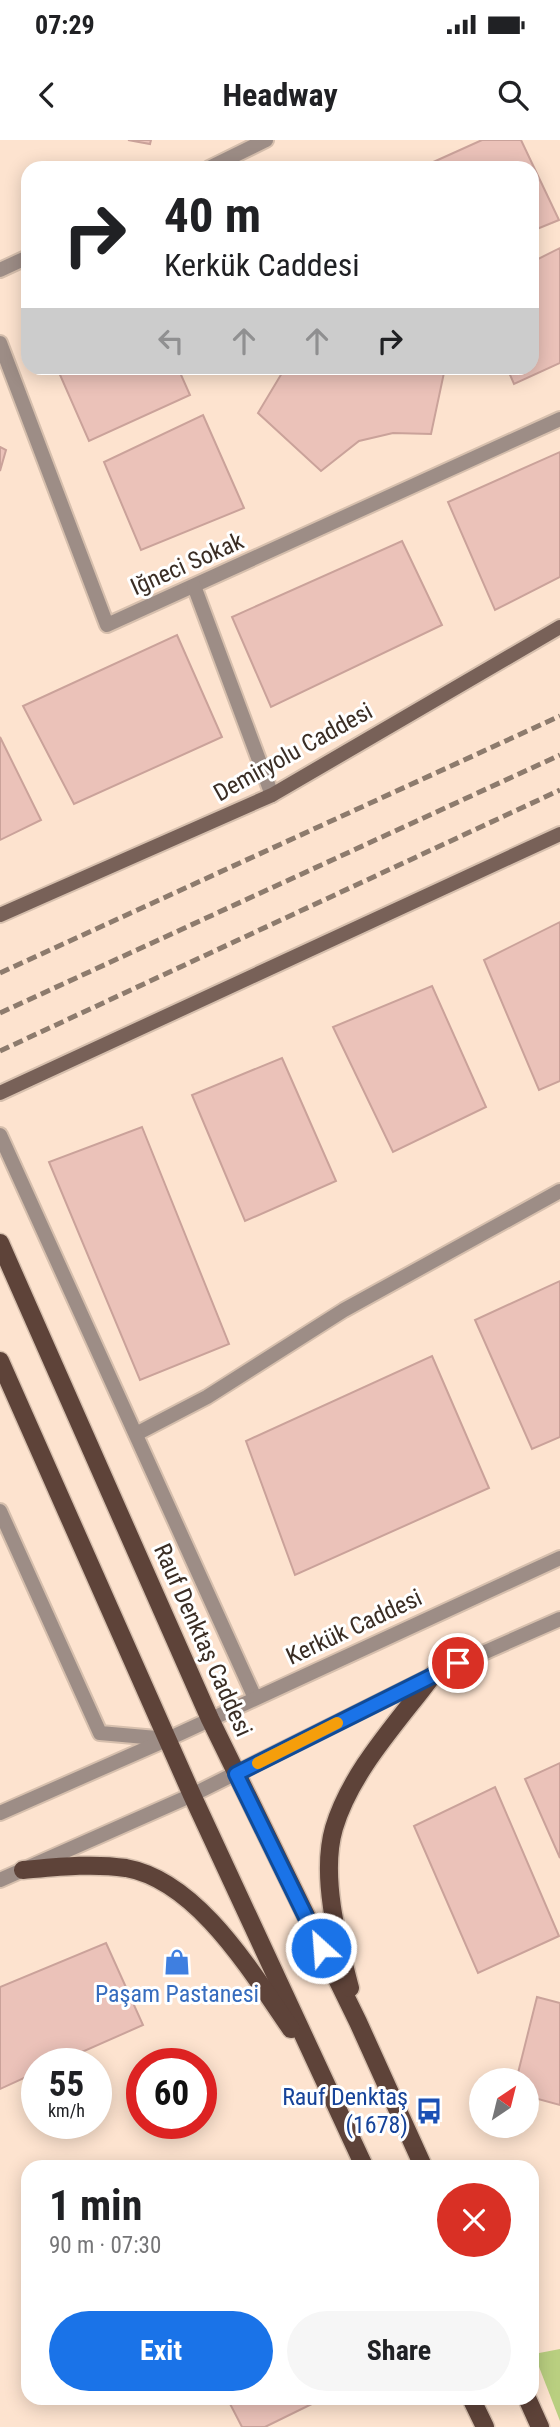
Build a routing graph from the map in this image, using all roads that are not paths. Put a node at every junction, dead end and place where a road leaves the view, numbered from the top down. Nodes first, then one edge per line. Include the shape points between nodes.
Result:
1 (266, 140) edge
2 (223, 161) edge
3 (21, 260) edge
4 (0, 270) edge
5 (0, 343) edge
6 (560, 419) edge
7 (194, 586) junction
8 (560, 627) edge
9 (272, 795) junction
10 (560, 834) edge
11 (0, 915) edge
12 (0, 1093) edge
13 (0, 1135) edge
14 (560, 1191) edge
15 (0, 1243) edge
16 (0, 1361) edge
17 (136, 1434) junction
18 (0, 1511) edge
19 (560, 1558) edge
20 (560, 1619) edge
21 (433, 1675) junction
22 (255, 1698) junction
23 (210, 1719) junction
24 (168, 1739) junction
25 (236, 1774) junction
26 (192, 1795) junction
27 (0, 1813) edge
28 (23, 1870) junction
29 (0, 1880) edge
30 (358, 2022) junction
31 (319, 2069) junction
32 (362, 2160) edge
33 (420, 2160) edge
34 (474, 2405) edge
35 (530, 2405) edge
36 (485, 2427) edge
37 (540, 2427) edge

1 - 2 street
3 - 4 street
5 - 7 street, Iğneci Sokak via 107,625
6 - 7 street, Iğneci Sokak
7 - 9 street
8 - 9 main road, Demiryolu Caddesi
9 - 11 main road, Demiryolu Caddesi
10 - 12 main road
13 - 17 street
14 - 17 street via 344,1310 207,1397
15 - 23 main road, Rauf Denktaş Caddesi
16 - 24 main road
17 - 22 street
18 - 24 street via 100,1733
19 - 22 street, Kerkük Caddesi
20 - 21 street
21 - 25 street
21 - 30 main road via 362,1771 333,1830 330,1862 335,1927
22 - 23 street, Kerkük Caddesi
23 - 24 street, Kerkük Caddesi
23 - 25 main road, Rauf Denktaş Caddesi
24 - 26 main road
24 - 27 street, Kerkük Caddesi
25 - 26 street
25 - 30 main road, Rauf Denktaş Caddesi
26 - 28 street
26 - 31 main road
28 - 29 street
28 - 31 main road via 106,1866 152,1876 172,1886 210,1919
30 - 33 main road, Rauf Denktaş Caddesi
31 - 32 main road
34 - 36 main road
35 - 37 main road

